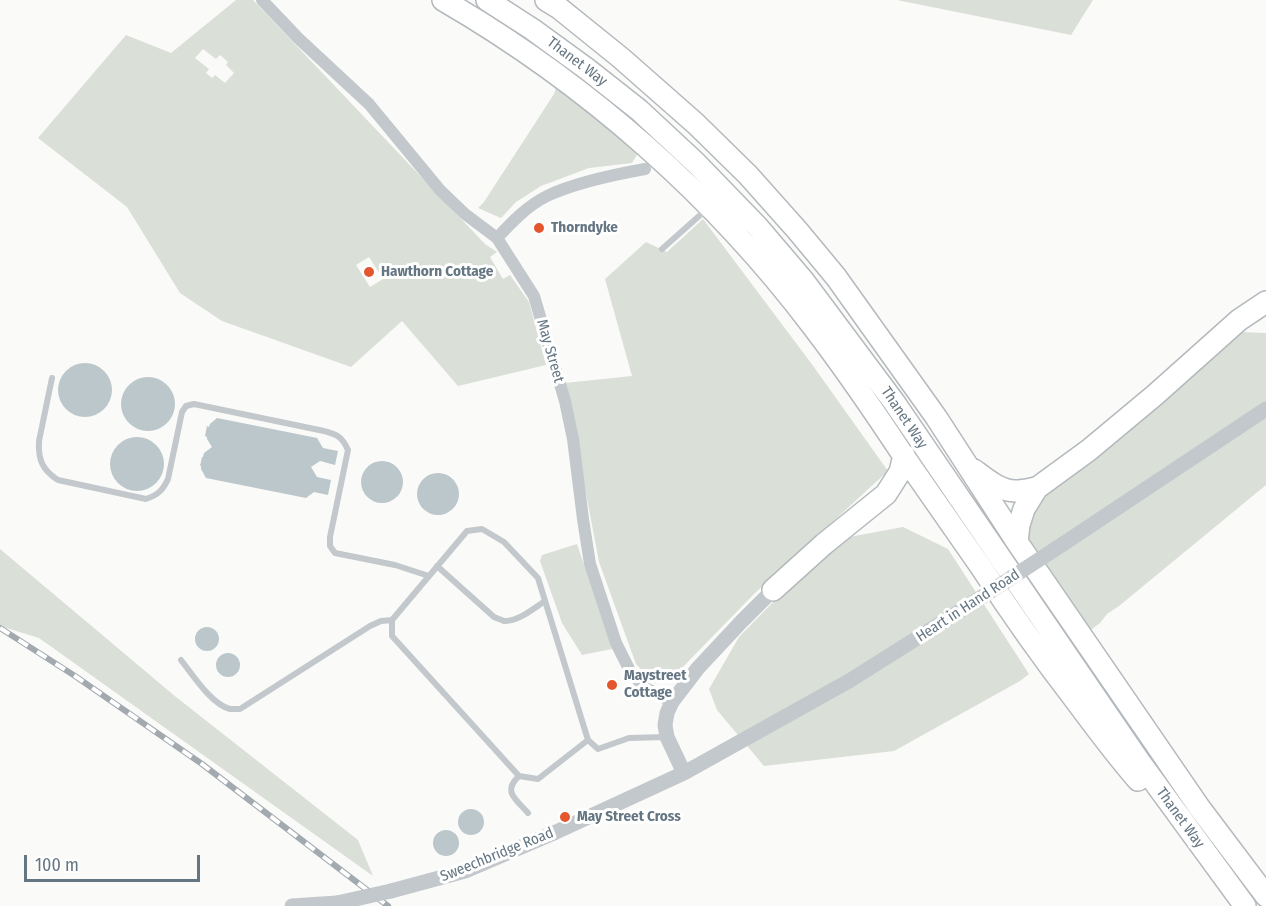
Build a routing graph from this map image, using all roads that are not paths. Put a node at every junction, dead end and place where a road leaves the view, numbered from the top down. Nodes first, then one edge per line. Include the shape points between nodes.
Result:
1 (262, 0) edge
2 (443, 0) edge
3 (487, 0) edge
4 (546, 0) edge
5 (645, 169) dead end
6 (709, 206) junction
7 (497, 238) junction
8 (662, 249) dead end
9 (1266, 302) edge
10 (52, 378) dead end
11 (1266, 409) edge
12 (904, 455) junction
13 (968, 466) junction
14 (1037, 488) junction
15 (929, 493) junction
16 (886, 494) junction
17 (1017, 542) junction
18 (437, 566) junction
19 (429, 576) junction
20 (773, 590) joint
21 (545, 601) junction
22 (392, 620) junction
23 (181, 660) dead end
24 (672, 702) junction
25 (667, 737) junction
26 (588, 740) junction
27 (684, 772) junction
28 (519, 776) junction
29 (659, 784) joint
30 (528, 813) dead end
31 (1209, 858) junction
32 (1266, 896) edge
33 (292, 906) edge
34 (1245, 906) edge

1 - 7 street, May Street via 369,104 440,190
2 - 6 highway via 488,26 601,108
3 - 31 highway, Thanet Way via 639,110 765,235 894,402
4 - 13 highway, Thanet Way via 621,58 755,183 836,277
5 - 7 street via 547,196 522,213
6 - 8 lane
6 - 12 highway via 813,326
7 - 24 street, May Street via 534,296 565,401 590,564 616,643 630,671 644,687
9 - 14 highway via 1239,320 1089,450
10 - 19 lane via 39,451 42,464 58,480 146,498 156,496 168,479 182,412 194,404 324,430 339,436 348,450 330,537 334,553
11 - 27 street, Heart in Hand Road, bridge via 849,681
12 - 15 highway
12 - 16 highway via 900,472
13 - 14 highway via 1005,490
13 - 17 highway, Thanet Way
14 - 17 highway via 1024,509
15 - 16 highway via 914,489
15 - 31 highway via 1030,641 1117,756
16 - 20 highway
17 - 32 highway, Thanet Way via 1199,807
18 - 19 lane
18 - 21 lane via 503,621
18 - 21 lane via 467,531 482,529 504,542 538,578
19 - 22 lane
20 - 24 street
21 - 26 lane
22 - 23 lane via 370,626 240,709 230,709 210,695
22 - 28 lane via 392,636
24 - 25 street via 665,725
25 - 26 lane via 629,738 598,749
25 - 27 street
26 - 28 lane via 538,779
27 - 29 street, Heart in Hand Road
28 - 30 lane via 510,789
29 - 33 street, Sweechbridge Road, bridge via 465,871 338,903
31 - 34 highway, Thanet Way

